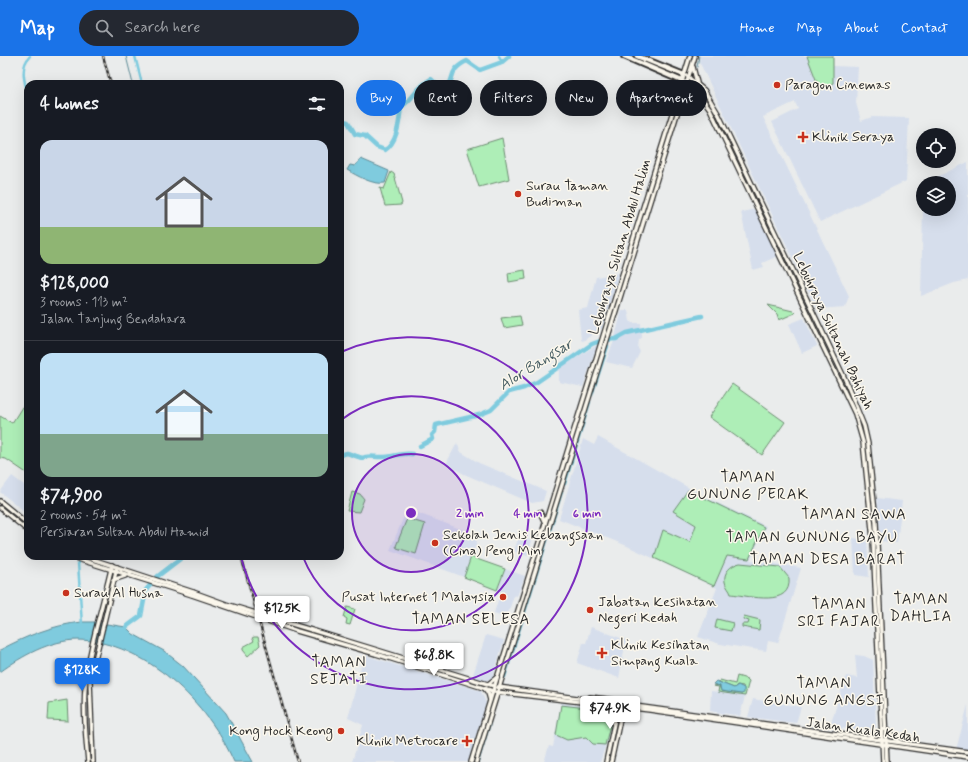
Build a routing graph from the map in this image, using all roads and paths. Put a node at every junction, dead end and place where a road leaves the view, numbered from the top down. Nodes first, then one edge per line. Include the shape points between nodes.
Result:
1 (624, 56) edge
2 (637, 56) edge
3 (690, 56) edge
4 (695, 56) edge
5 (693, 65) junction
6 (686, 76) junction
7 (679, 80) edge
8 (685, 80) edge
9 (692, 80) edge
10 (696, 80) edge
11 (707, 95) edge
12 (707, 105) edge
13 (673, 116) edge
14 (677, 116) edge
15 (778, 238) junction
16 (784, 251) junction
17 (603, 349) junction
18 (833, 354) junction
19 (828, 356) junction
20 (836, 359) junction
21 (831, 362) junction
22 (0, 501) edge
23 (0, 508) edge
24 (540, 512) dead end
25 (24, 521) edge
26 (545, 524) junction
27 (24, 528) edge
28 (79, 560) edge
29 (95, 560) edge
30 (114, 566) junction
31 (105, 569) junction
32 (113, 571) junction
33 (128, 576) junction
34 (111, 579) junction
35 (150, 580) junction
36 (377, 652) junction
37 (497, 677) junction
38 (502, 679) junction
39 (487, 685) junction
40 (497, 687) junction
41 (509, 688) junction
42 (485, 689) junction
43 (495, 691) junction
44 (506, 692) junction
45 (496, 698) junction
46 (586, 698) junction
47 (490, 701) junction
48 (618, 705) junction
49 (608, 706) junction
50 (623, 706) junction
51 (632, 707) junction
52 (621, 717) junction
53 (616, 718) junction
54 (882, 728) junction
55 (887, 728) junction
56 (86, 731) junction
57 (91, 731) junction
58 (820, 733) junction
59 (868, 737) junction
60 (882, 741) junction
61 (877, 742) junction
62 (887, 742) junction
63 (900, 744) junction
64 (948, 749) junction
65 (968, 752) edge
66 (883, 754) junction
67 (947, 754) junction
68 (968, 757) edge
69 (888, 760) edge
70 (88, 762) edge
71 (93, 762) edge
72 (471, 762) edge
73 (476, 762) edge
74 (606, 762) edge
75 (611, 762) edge
76 (883, 762) edge

1 - 7 highway
2 - 6 highway
3 - 6 main road
4 - 5 main road
5 - 6 main road
5 - 10 main road
6 - 8 main road
6 - 9 main road, Lebuhraya Sultanah Bahiyah
11 - 15 main road, Lebuhraya Sultanah Bahiyah
12 - 19 main road, Lebuhraya Sultanah Bahiyah
13 - 17 main road, Lebuhraya Sultan Abdul Halim via 605,334
14 - 17 main road, Lebuhraya Sultan Abdul Halim via 610,335
15 - 16 main road, Lebuhraya Sultanah Bahiyah
15 - 16 main road via 785,243
16 - 18 main road, Lebuhraya Sultanah Bahiyah
17 - 26 main road, Lebuhraya Sultan Abdul Halim
17 - 38 main road, Lebuhraya Sultan Abdul Halim
18 - 19 main road
18 - 20 main road, Lebuhraya Sultanah Bahiyah
19 - 21 main road, Lebuhraya Sultanah Bahiyah
20 - 21 main road
20 - 55 main road, Lebuhraya Sultanah Bahiyah via 856,403 868,442 876,522
21 - 54 main road, Lebuhraya Sultanah Bahiyah via 853,406 863,442 873,546
22 - 25 main road
23 - 27 main road
24 - 26 main road
26 - 37 main road, Lebuhraya Sultan Abdul Halim
28 - 31 main road
29 - 30 main road
30 - 32 main road
30 - 35 main road
31 - 32 main road
31 - 34 main road
32 - 33 main road
32 - 34 main road
33 - 34 main road
33 - 35 main road
34 - 56 main road via 100,609 90,660 84,698
34 - 57 main road via 90,685
35 - 36 main road, bridge via 297,631
36 - 39 main road, Jalan Kuala Kedah
36 - 42 main road, Jalan Kuala Kedah
37 - 39 main road
37 - 40 main road, Lebuhraya Sultan Abdul Halim
38 - 40 main road, Lebuhraya Sultan Abdul Halim
38 - 41 main road
39 - 40 main road, Jalan Kuala Kedah
40 - 41 main road, Jalan Kuala Kedah
40 - 43 main road, Lebuhraya Sultan Abdul Halim
41 - 46 main road, Jalan Kuala Kedah
42 - 43 main road, Jalan Kuala Kedah
42 - 47 main road
43 - 44 main road, Jalan Kuala Kedah
43 - 45 main road, Lebuhraya Sultan Abdul Halim
43 - 47 main road, Lebuhraya Sultan Abdul Halim
44 - 45 main road
44 - 49 main road, Jalan Kuala Kedah
45 - 73 main road, Lebuhraya Sultan Abdul Halim
46 - 48 main road, Jalan Kuala Kedah
46 - 51 main road via 614,700
47 - 72 main road, Lebuhraya Sultan Abdul Halim
48 - 49 main road, Jalan Kuala Kedah
48 - 50 main road, Jalan Kuala Kedah
48 - 53 main road
49 - 53 main road via 614,710
50 - 51 main road, Jalan Kuala Kedah
50 - 52 main road
51 - 52 main road
51 - 58 main road, Jalan Kuala Kedah
52 - 75 main road
53 - 74 main road
54 - 59 main road via 879,733
54 - 60 main road, Lebuhraya Sultanah Bahiyah
55 - 62 main road, Lebuhraya Sultanah Bahiyah
55 - 63 main road
56 - 57 main road
56 - 70 main road
57 - 71 main road
58 - 59 main road, Jalan Kuala Kedah
58 - 61 main road, Jalan Kuala Kedah
59 - 60 main road, Jalan Kuala Kedah
60 - 61 main road, Jalan Kuala Kedah
60 - 62 main road, Jalan Kuala Kedah
60 - 66 main road, Lebuhraya Sultanah Bahiyah
61 - 66 main road
62 - 63 main road, Jalan Kuala Kedah
62 - 69 main road, Lebuhraya Sultanah Bahiyah
63 - 64 main road, Jalan Kuala Kedah
63 - 67 main road, Jalan Kuala Kedah
63 - 69 main road via 892,748
64 - 65 main road, Jalan Kuala Kedah
64 - 67 main road
66 - 76 main road, Lebuhraya Sultanah Bahiyah
67 - 68 main road, Jalan Kuala Kedah

